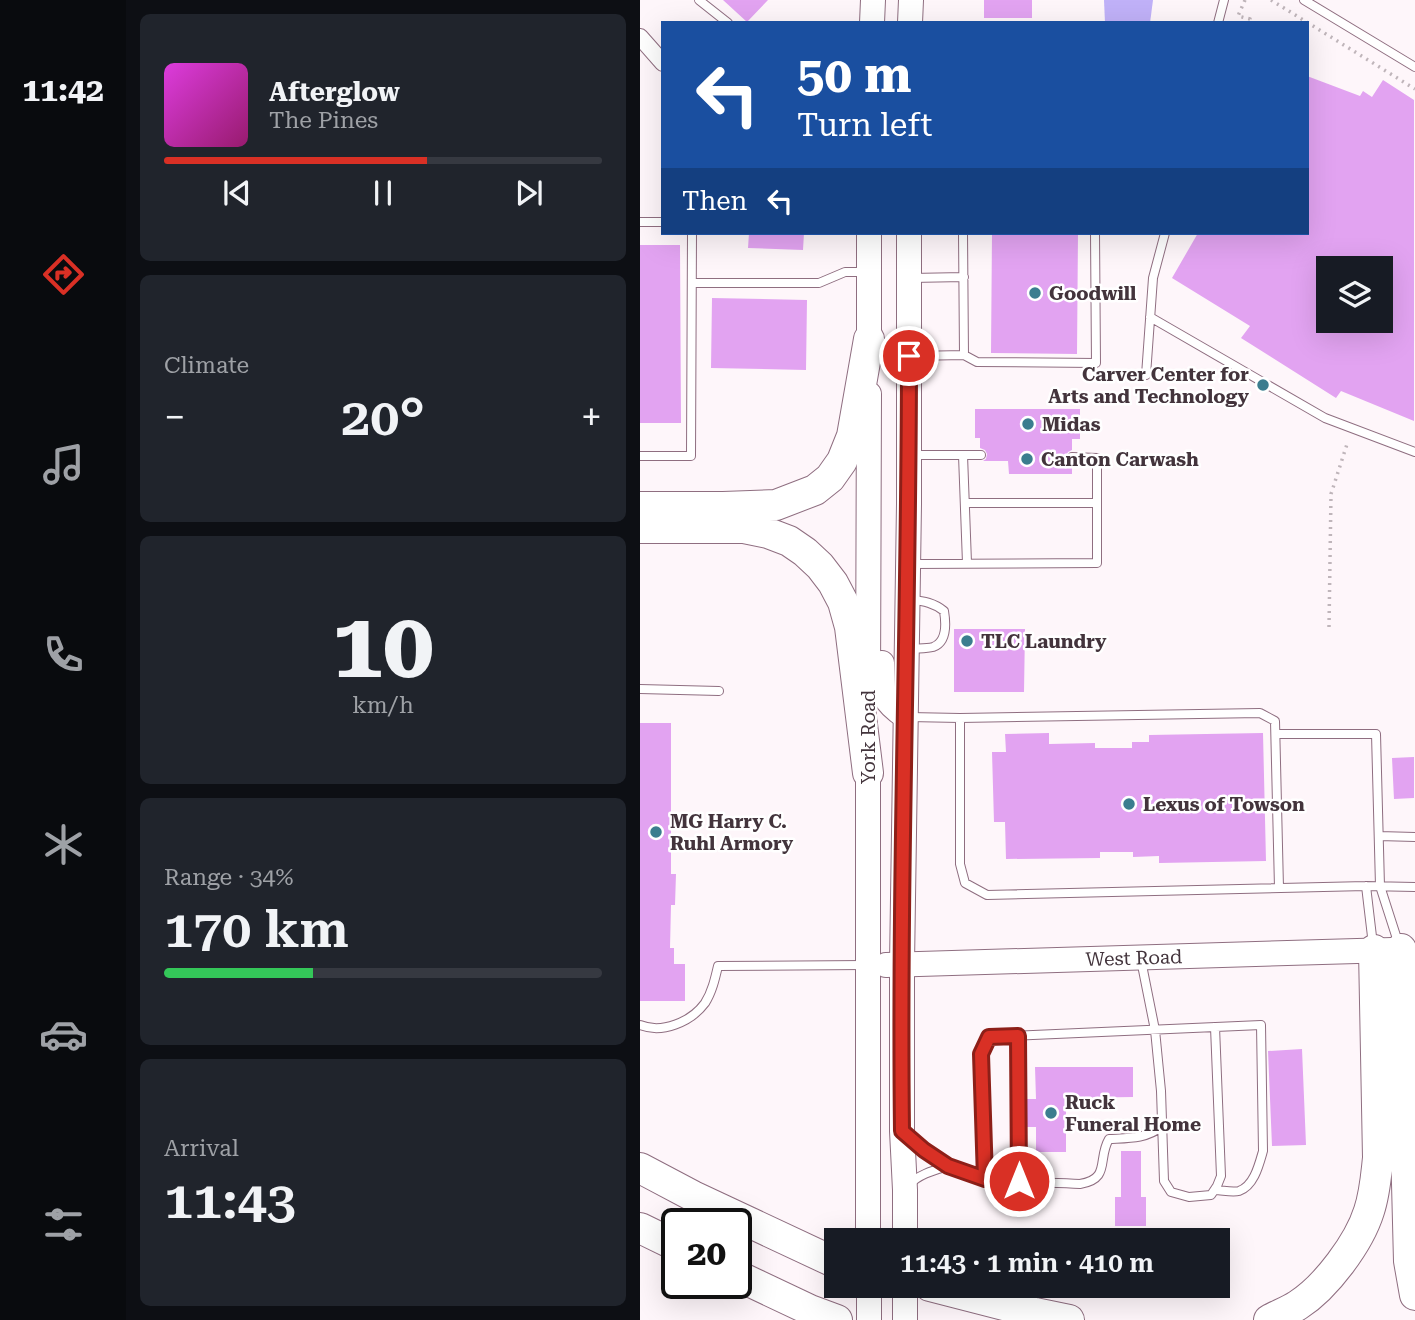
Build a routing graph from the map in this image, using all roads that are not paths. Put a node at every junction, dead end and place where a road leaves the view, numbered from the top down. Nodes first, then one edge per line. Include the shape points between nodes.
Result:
1 (699, 0) edge
2 (911, 0) edge
3 (1224, 0) edge
4 (1304, 0) edge
5 (725, 21) edge
6 (910, 21) edge
7 (1219, 21) edge
8 (640, 37) edge
9 (661, 61) edge
10 (1415, 67) edge
11 (640, 222) edge
12 (661, 222) edge
13 (692, 235) edge
14 (869, 235) edge
15 (909, 235) edge
16 (963, 235) edge
17 (1095, 235) edge
18 (1164, 235) edge
19 (869, 272) junction
20 (964, 277) junction
21 (909, 278) junction
22 (692, 283) junction
23 (1150, 317) junction
24 (869, 339) junction
25 (964, 355) junction
26 (909, 356) junction
27 (1146, 375) dead end
28 (1415, 452) edge
29 (909, 455) junction
30 (963, 455) junction
31 (981, 455) dead end
32 (640, 456) edge
33 (1072, 457) dead end
34 (965, 503) junction
35 (1097, 503) junction
36 (640, 507) edge
37 (640, 528) edge
38 (869, 552) junction
39 (967, 563) junction
40 (908, 564) junction
41 (907, 599) junction
42 (907, 649) junction
43 (640, 690) edge
44 (719, 691) dead end
45 (906, 717) junction
46 (960, 719) junction
47 (1276, 734) junction
48 (868, 773) junction
49 (1379, 836) junction
50 (1415, 836) edge
51 (1366, 886) junction
52 (1380, 886) junction
53 (1415, 887) edge
54 (1279, 888) junction
55 (1387, 950) junction
56 (1140, 957) junction
57 (902, 964) junction
58 (868, 965) junction
59 (640, 1025) edge
60 (1215, 1027) junction
61 (1155, 1030) junction
62 (1018, 1036) junction
63 (1161, 1127) junction
64 (902, 1131) junction
65 (640, 1162) edge
66 (948, 1166) junction
67 (640, 1168) edge
68 (985, 1179) junction
69 (1019, 1181) junction
70 (905, 1190) junction
71 (1215, 1190) junction
72 (692, 1196) junction
73 (640, 1228) edge
74 (868, 1228) edge
75 (905, 1228) edge
76 (661, 1238) edge
77 (824, 1257) edge
78 (752, 1283) edge
79 (1415, 1295) edge
80 (869, 1298) edge
81 (904, 1298) edge
82 (935, 1298) edge
83 (976, 1298) edge
84 (837, 1320) edge
85 (869, 1320) edge
86 (905, 1320) edge
87 (995, 1320) edge
88 (1069, 1320) edge
89 (1269, 1320) edge

1 - 5 lane
2 - 6 main road
3 - 7 lane
4 - 10 lane
8 - 9 street
11 - 12 lane
13 - 22 lane
14 - 19 main road, York Road
15 - 21 main road, York Road
16 - 20 lane
17 - 25 lane via 1096,363 977,362
18 - 23 lane via 1153,278
19 - 22 lane via 845,272 819,283
19 - 24 main road, York Road
20 - 21 lane
20 - 25 lane
21 - 26 main road, York Road
22 - 32 lane via 691,456
23 - 27 lane
23 - 28 lane via 1325,418
24 - 36 highway via 852,436 840,464 815,490 776,505
24 - 38 main road, York Road
25 - 26 lane
26 - 29 main road, York Road
29 - 30 lane
29 - 40 main road, York Road
30 - 31 lane
30 - 34 lane
33 - 35 lane via 1097,458
34 - 35 lane
34 - 39 lane
35 - 39 lane via 1097,563
37 - 48 highway via 744,528 768,533 789,541 820,566 843,601 850,627
38 - 45 main road via 882,597 883,691 891,707
38 - 48 main road, York Road
39 - 40 lane
40 - 41 main road, York Road
41 - 42 main road, York Road
41 - 42 lane via 928,602 944,611 945,634 933,647
42 - 45 main road, York Road
43 - 44 lane
45 - 46 lane
45 - 57 main road, York Road
46 - 47 lane via 1260,713 1275,721
46 - 54 lane via 960,864 965,883 987,895
47 - 49 lane via 1376,734
47 - 54 lane
48 - 58 main road, York Road
49 - 50 lane
49 - 52 lane
51 - 52 lane
51 - 54 lane
51 - 55 lane
52 - 53 lane
52 - 55 lane
55 - 56 main road, West Road
55 - 79 highway
55 - 89 highway via 1378,1158 1368,1214 1339,1265 1319,1287 1299,1305
56 - 57 main road, West Road
56 - 61 lane
57 - 58 main road, West Road
57 - 64 main road, York Road
58 - 59 lane via 718,967 704,1005 690,1017 664,1027
58 - 74 main road, York Road
60 - 61 lane
60 - 71 lane via 1220,1176
60 - 71 lane via 1261,1025 1263,1151 1245,1188
61 - 62 lane
61 - 63 lane
62 - 68 lane via 989,1037 981,1054
62 - 69 lane
63 - 69 lane via 1142,1137 1109,1139 1102,1168 1091,1182
63 - 71 lane via 1164,1181 1171,1192 1189,1197 1211,1195
64 - 66 lane
64 - 70 main road, York Road
65 - 72 highway
66 - 68 lane
66 - 70 lane via 914,1180
67 - 72 highway
68 - 69 lane
70 - 75 main road, York Road
72 - 77 highway
73 - 76 highway
78 - 84 highway
80 - 85 main road
81 - 86 main road, bridge
82 - 87 highway
83 - 88 highway

